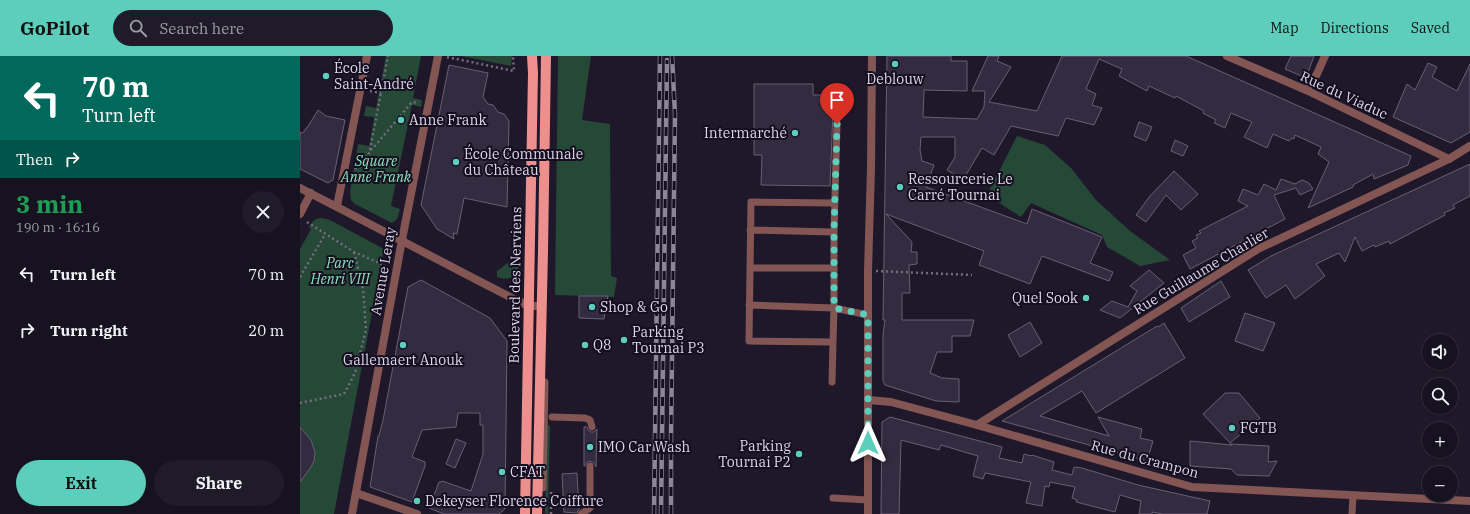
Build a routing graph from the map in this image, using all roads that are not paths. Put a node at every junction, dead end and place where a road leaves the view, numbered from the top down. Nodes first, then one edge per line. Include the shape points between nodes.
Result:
1 (368, 56) edge
2 (438, 56) edge
3 (532, 56) edge
4 (546, 56) edge
5 (550, 56) edge
6 (872, 56) edge
7 (1227, 56) edge
8 (1325, 56) edge
9 (1306, 90) junction
10 (837, 124) dead end
11 (1470, 146) edge
12 (1449, 159) junction
13 (300, 188) edge
14 (311, 193) junction
15 (835, 203) junction
16 (337, 206) junction
17 (300, 214) edge
18 (750, 230) junction
19 (834, 232) junction
20 (402, 240) junction
21 (750, 268) junction
22 (834, 268) junction
23 (749, 305) junction
24 (529, 306) junction
25 (542, 306) junction
26 (834, 308) junction
27 (868, 315) junction
28 (833, 342) junction
29 (832, 382) dead end
30 (869, 400) junction
31 (552, 417) dead end
32 (977, 425) junction
33 (592, 427) dead end
34 (590, 466) dead end
35 (356, 493) junction
36 (1353, 495) junction
37 (833, 498) dead end
38 (868, 500) junction
39 (1470, 501) edge
40 (352, 514) edge
41 (417, 514) edge
42 (525, 514) edge
43 (537, 514) edge
44 (542, 514) edge
45 (581, 514) edge
46 (868, 514) edge
47 (1352, 514) edge

1 - 16 street
2 - 20 street, Avenue Leray
3 - 24 main road, Boulevard des Nerviens
4 - 25 main road, Boulevard des Nerviens
5 - 44 lane
6 - 27 street
7 - 9 street, Rue du Viaduc
8 - 9 street
9 - 12 street, Rue du Viaduc
10 - 15 lane
11 - 12 street, Rue Guillaume Charlier
12 - 32 street, Rue Guillaume Charlier via 1258,250
13 - 14 street
14 - 16 street
14 - 17 street
15 - 18 lane via 751,202
15 - 19 lane
16 - 20 street
18 - 19 lane
18 - 21 lane
19 - 22 lane
20 - 24 street
20 - 35 street, Avenue Leray
21 - 22 lane
21 - 23 lane
22 - 26 lane
23 - 26 lane
23 - 28 lane via 749,341
24 - 25 street
24 - 42 main road, Boulevard des Nerviens
25 - 43 main road, Boulevard des Nerviens
26 - 27 lane
26 - 28 lane
27 - 30 street
28 - 29 lane
30 - 32 street, Rue du Crampon via 891,402
30 - 38 street
31 - 33 lane via 585,418 590,420
32 - 36 street, Rue du Crampon via 1192,487
34 - 45 lane via 590,508
35 - 40 street, Avenue Leray
35 - 41 street
36 - 39 street, Rue du Crampon
36 - 47 lane
37 - 38 lane
38 - 46 street

